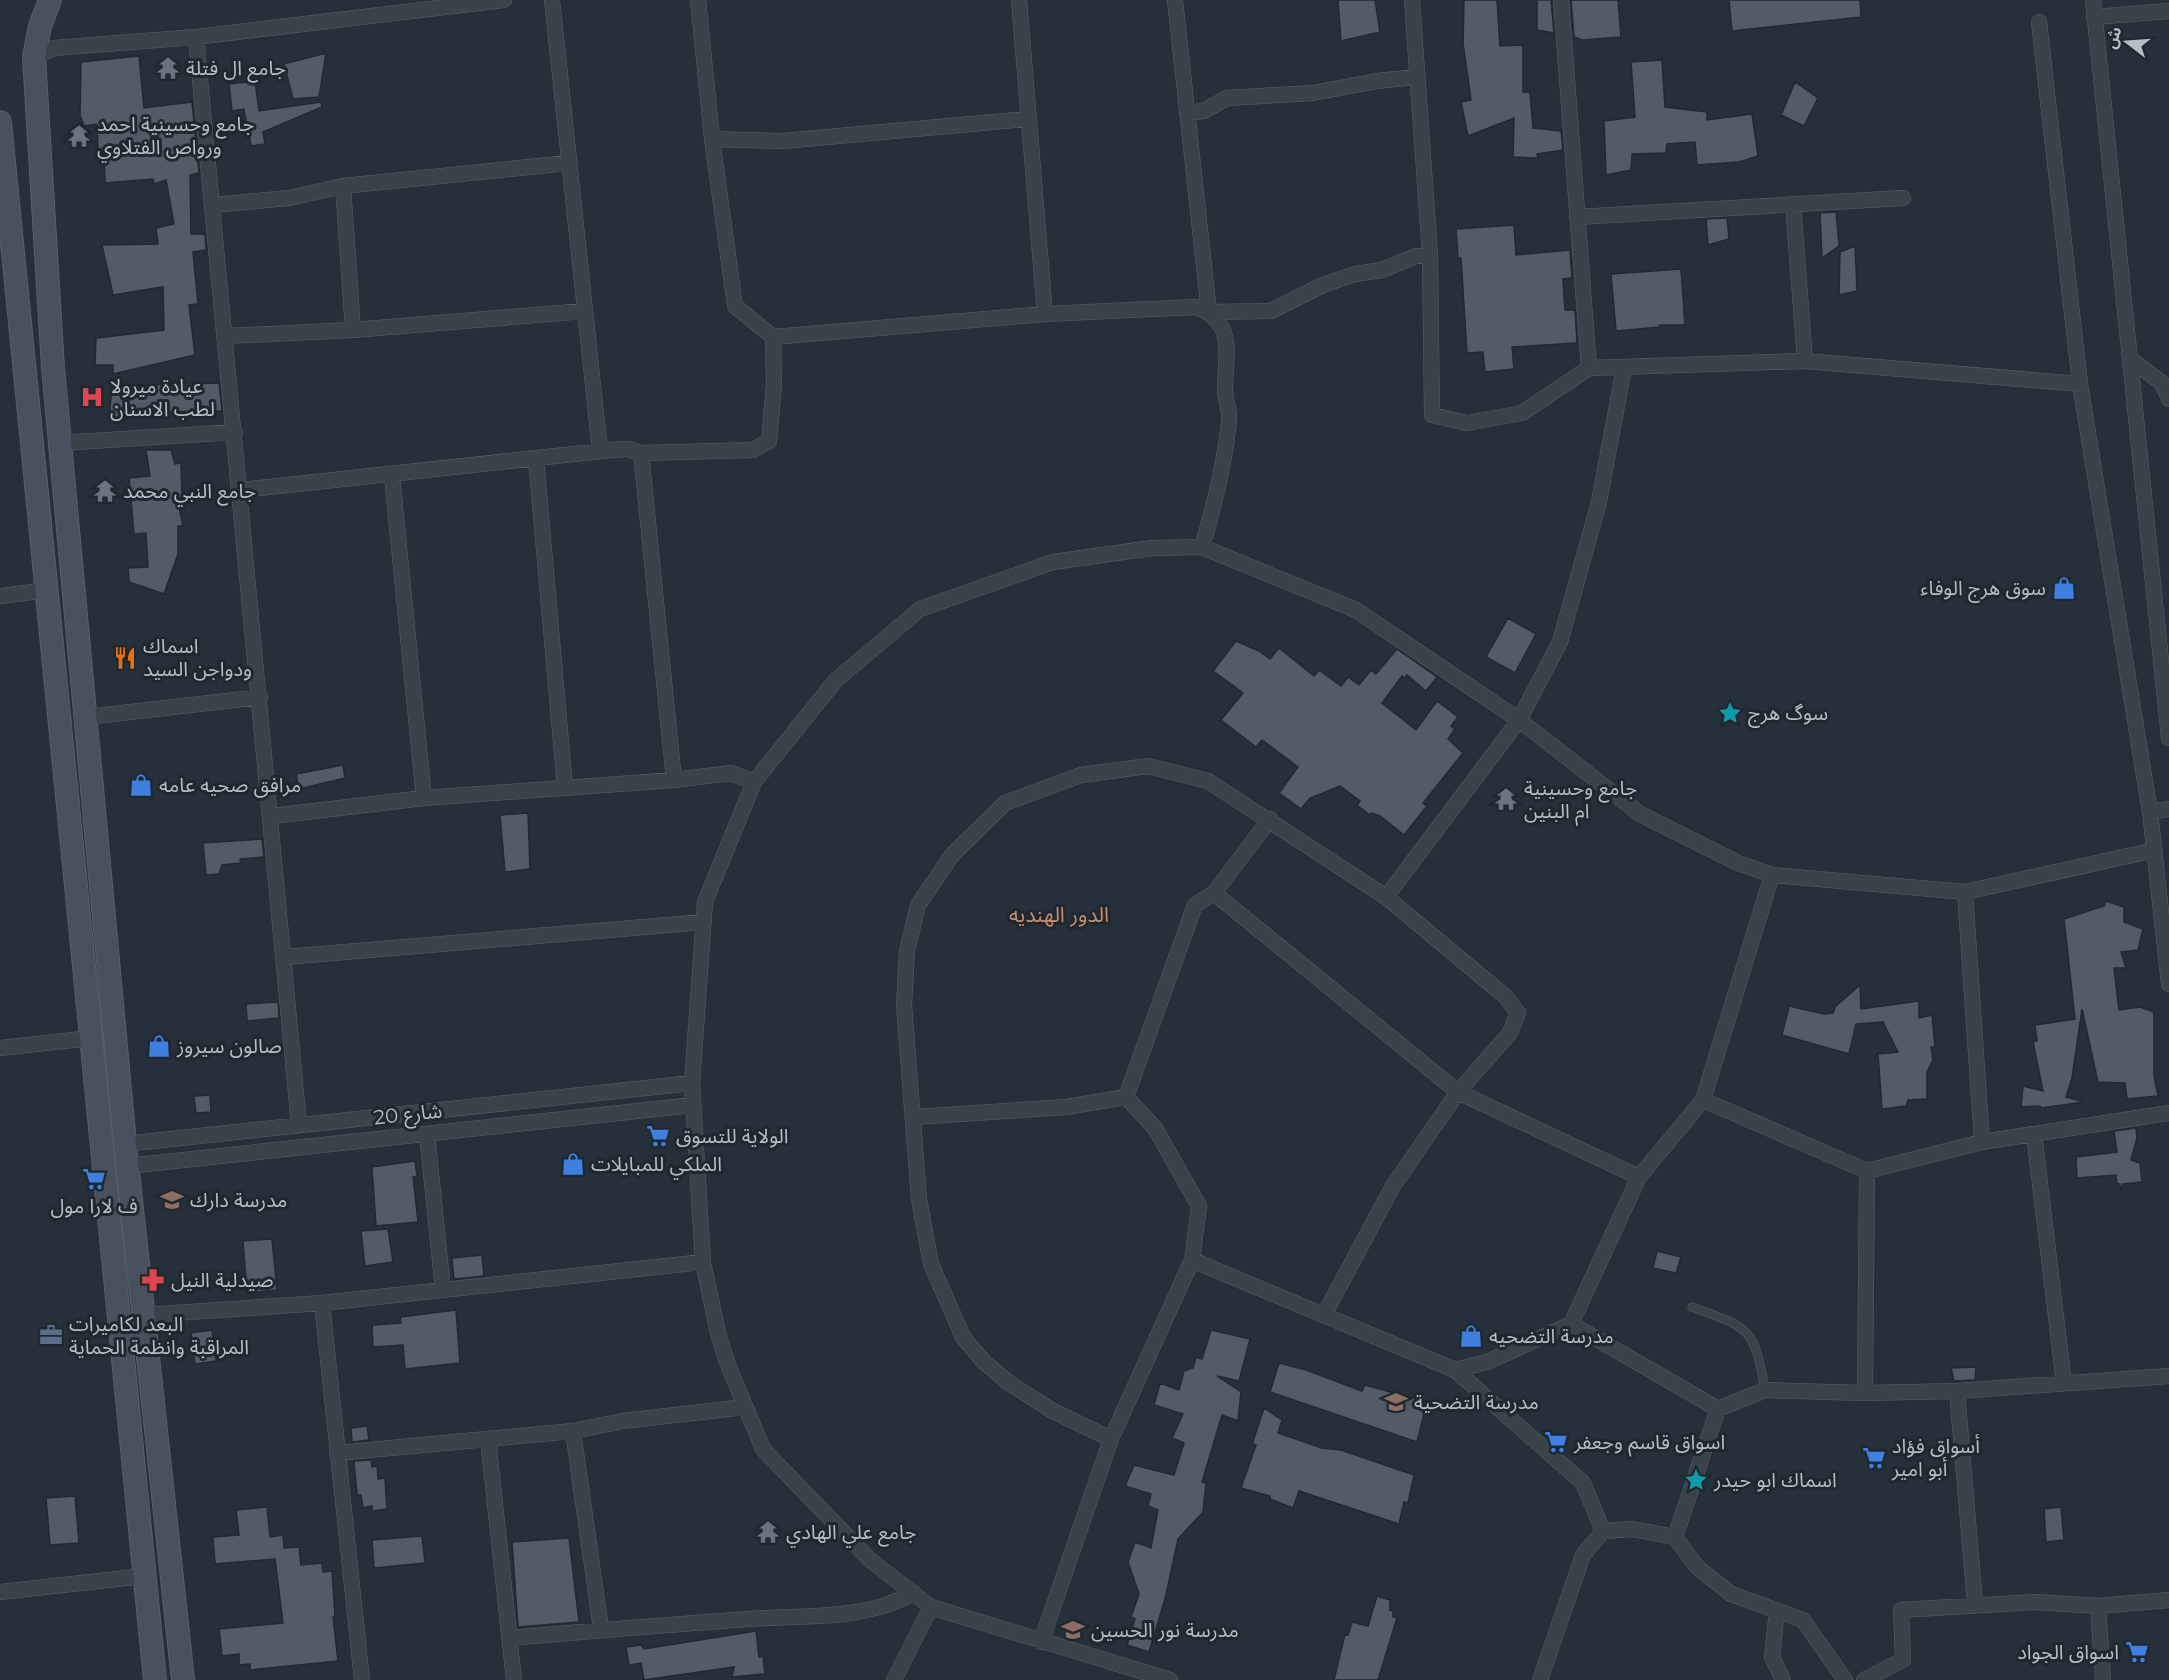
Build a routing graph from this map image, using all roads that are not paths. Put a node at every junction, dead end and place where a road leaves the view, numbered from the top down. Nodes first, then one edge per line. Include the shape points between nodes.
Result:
1 (50, 0) edge
2 (504, 0) edge
3 (552, 0) edge
4 (698, 0) edge
5 (1019, 0) edge
6 (1175, 0) edge
7 (1412, 0) edge
8 (1561, 0) edge
9 (2093, 0) edge
10 (2169, 11) edge
11 (2094, 17) junction
12 (2039, 22) dead end
13 (196, 37) junction
14 (34, 57) junction
15 (1416, 77) junction
16 (1187, 113) junction
17 (1027, 119) junction
18 (0, 122) edge
19 (712, 139) junction
20 (568, 163) junction
21 (342, 186) junction
22 (1903, 198) dead end
23 (1793, 204) junction
24 (213, 205) junction
25 (1577, 217) junction
26 (1430, 255) junction
27 (585, 310) junction
28 (1209, 312) junction
29 (1045, 314) junction
30 (353, 330) junction
31 (226, 336) junction
32 (773, 337) junction
33 (2130, 359) junction
34 (1805, 361) junction
35 (1589, 368) junction
36 (1624, 368) junction
37 (2080, 384) junction
38 (29, 399) junction
39 (2169, 399) edge
40 (56, 400) junction
41 (235, 432) junction
42 (60, 443) junction
43 (600, 451) junction
44 (641, 453) junction
45 (536, 459) junction
46 (392, 476) junction
47 (241, 490) junction
48 (1202, 547) junction
49 (48, 590) junction
50 (0, 596) edge
51 (260, 697) junction
52 (87, 717) junction
53 (1519, 720) junction
54 (2169, 738) edge
55 (674, 780) junction
56 (754, 782) junction
57 (565, 788) junction
58 (424, 798) junction
59 (2169, 809) edge
60 (2150, 812) junction
61 (272, 816) junction
62 (1270, 819) junction
63 (2155, 850) junction
64 (1772, 875) junction
65 (1965, 892) junction
66 (1215, 893) junction
67 (1386, 897) junction
68 (704, 922) junction
69 (285, 957) junction
70 (2169, 984) edge
71 (91, 1038) junction
72 (0, 1048) edge
73 (692, 1083) junction
74 (1458, 1092) junction
75 (1126, 1097) junction
76 (1703, 1100) junction
77 (693, 1105) junction
78 (2169, 1113) edge
79 (914, 1117) junction
80 (300, 1125) junction
81 (427, 1134) junction
82 (2034, 1134) junction
83 (1982, 1142) junction
84 (127, 1155) junction
85 (1867, 1171) junction
86 (1639, 1177) junction
87 (1192, 1260) junction
88 (703, 1262) junction
89 (443, 1290) junction
90 (322, 1303) junction
91 (1692, 1306) dead end
92 (145, 1315) junction
93 (1324, 1315) junction
94 (1571, 1324) junction
95 (1455, 1370) junction
96 (2169, 1376) edge
97 (2064, 1383) junction
98 (1765, 1390) junction
99 (1957, 1391) junction
100 (1865, 1393) junction
101 (745, 1407) junction
102 (1718, 1409) junction
103 (573, 1431) junction
104 (1111, 1438) junction
105 (488, 1439) junction
106 (337, 1453) junction
107 (1603, 1531) junction
108 (1676, 1537) junction
109 (144, 1576) junction
110 (0, 1592) edge
111 (914, 1593) junction
112 (2169, 1600) edge
113 (1975, 1604) junction
114 (2098, 1606) junction
115 (931, 1607) junction
116 (1777, 1610) junction
117 (601, 1629) junction
118 (509, 1638) junction
119 (1041, 1642) junction
120 (155, 1680) edge
121 (183, 1680) edge
122 (362, 1680) edge
123 (514, 1680) edge
124 (894, 1680) edge
125 (1170, 1680) edge
126 (1540, 1680) edge
127 (1783, 1680) edge
128 (1845, 1680) edge
129 (1864, 1680) edge
130 (2103, 1680) edge

1 - 14 main road
2 - 13 street
3 - 20 street
4 - 19 street
5 - 17 street
6 - 16 street
7 - 15 street
8 - 25 street
9 - 11 street
10 - 11 street
11 - 33 street
12 - 37 street
13 - 14 street via 54,48
13 - 24 street
14 - 40 main road
15 - 16 street via 1313,93 1227,98 1204,111
15 - 26 street
16 - 28 street
17 - 19 street via 783,141
17 - 29 street
18 - 38 main road
19 - 32 street via 735,306
20 - 21 street
20 - 27 street
21 - 24 street via 289,198
21 - 30 street
22 - 23 street
23 - 25 street
23 - 34 street
24 - 31 street
25 - 35 street
26 - 28 street via 1323,285 1271,310
26 - 35 street via 1432,415 1467,423 1522,413
27 - 30 street
27 - 43 street
28 - 29 street via 1196,307
28 - 48 street via 1223,328 1229,354 1225,390 1230,419 1214,509
29 - 32 street
30 - 31 street
31 - 41 street
32 - 44 street via 769,441 753,450
33 - 39 street via 2162,383
33 - 54 street
34 - 36 street
34 - 37 street
35 - 36 street
36 - 53 street via 1599,502 1560,642
37 - 60 street
38 - 40 main road via 43,393
38 - 49 main road
40 - 42 main road
41 - 42 street
41 - 47 street
42 - 52 main road
43 - 44 street via 628,449
43 - 45 street
44 - 55 street
45 - 46 street
45 - 57 street
46 - 47 street
46 - 58 street
47 - 51 street
48 - 53 street via 1356,610
48 - 56 street via 1152,548 1053,562 920,609 835,681
49 - 50 street
49 - 71 main road
51 - 52 street
51 - 61 street
52 - 84 main road
53 - 64 street via 1640,814
53 - 67 street
55 - 56 street via 731,773
55 - 57 street
56 - 68 street via 705,902
57 - 58 street
58 - 61 street
59 - 60 street
60 - 63 street
61 - 69 street
62 - 66 street
62 - 67 street
62 - 79 street via 1208,781 1148,766 1081,775 1005,803 952,855 918,905 907,951 904,1005
63 - 65 street
63 - 70 street
64 - 65 street
64 - 76 street
65 - 83 street
66 - 74 street
66 - 75 street via 1194,905
67 - 74 street via 1506,997 1518,1012 1510,1033
68 - 69 street
68 - 73 street
69 - 80 street
71 - 72 street
71 - 109 main road
73 - 77 street
73 - 80 street, شارع 20
74 - 86 street
74 - 93 street via 1393,1186
75 - 79 street via 1066,1107
75 - 87 street via 1155,1128 1199,1206
76 - 85 street
76 - 86 street
77 - 81 street, شارع 20
77 - 88 street
78 - 82 street
79 - 104 street via 919,1199 931,1264 963,1337 984,1362 1010,1383 1053,1411
80 - 84 street, شارع 20
81 - 84 street, شارع 20
81 - 89 street
82 - 83 street
82 - 97 street
83 - 85 street
84 - 92 main road
85 - 100 street
86 - 94 street
87 - 93 street
87 - 104 street
88 - 89 street
88 - 101 street via 718,1333
89 - 90 street
90 - 92 street
90 - 106 street
91 - 98 lane via 1735,1322 1748,1334 1758,1350
92 - 121 main road
93 - 95 street
94 - 95 street via 1487,1362
94 - 102 street
95 - 107 street via 1583,1483
96 - 97 street
97 - 99 street
98 - 100 street
98 - 102 street
99 - 100 street
99 - 113 street
101 - 103 street
101 - 111 street via 763,1449 870,1560
102 - 108 street
103 - 105 street
103 - 117 street
104 - 119 street
105 - 106 street
105 - 118 street
106 - 122 street
107 - 108 street via 1632,1529
107 - 126 street via 1583,1555
108 - 116 street via 1697,1567 1731,1594
109 - 110 street
109 - 120 main road
111 - 115 street
111 - 117 street via 859,1612
112 - 114 street
113 - 114 street
113 - 129 street via 1901,1610 1904,1660
114 - 130 street
115 - 119 street
115 - 124 street
116 - 127 street via 1772,1657
116 - 128 street via 1803,1620
117 - 118 street
118 - 123 street
119 - 125 street

